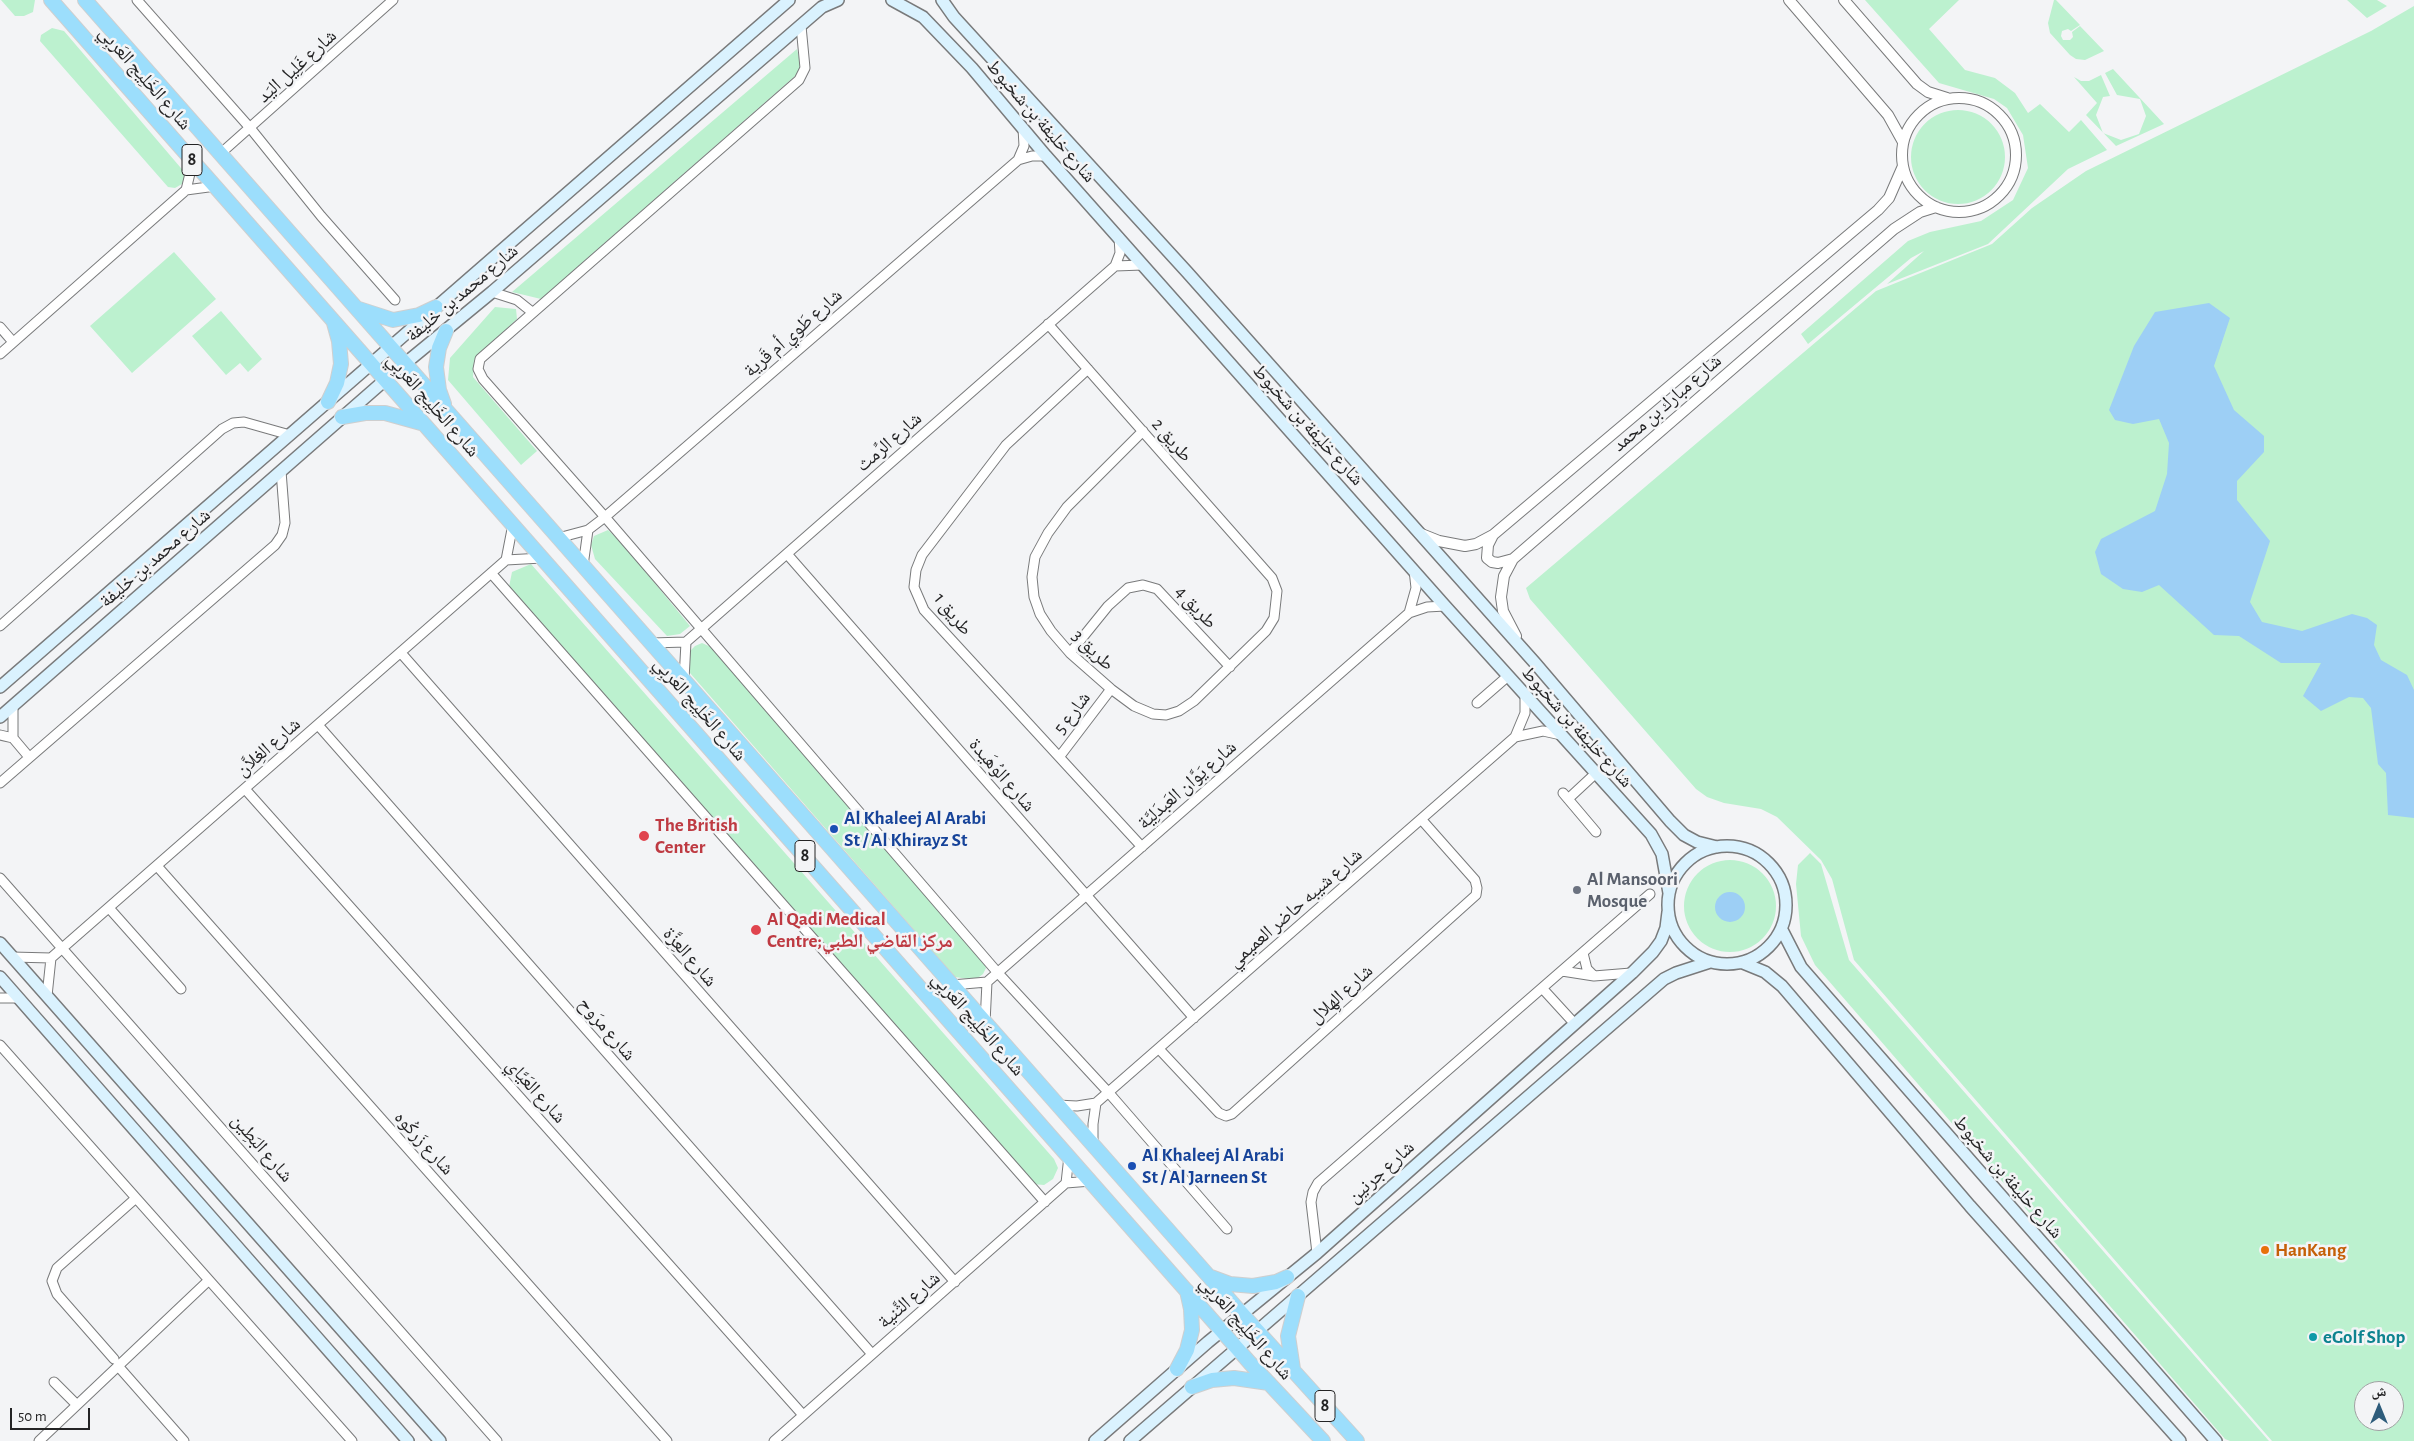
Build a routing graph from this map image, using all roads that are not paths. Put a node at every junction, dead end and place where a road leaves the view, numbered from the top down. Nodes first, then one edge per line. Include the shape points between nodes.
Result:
1 (51, 0) edge
2 (85, 0) edge
3 (137, 0) edge
4 (393, 0) edge
5 (788, 0) edge
6 (838, 0) edge
7 (892, 0) edge
8 (942, 0) edge
9 (1789, 0) edge
10 (1844, 0) edge
11 (801, 26) junction
12 (1948, 98) junction
13 (1022, 128) junction
14 (251, 129) junction
15 (1903, 142) junction
16 (220, 154) junction
17 (1046, 156) junction
18 (193, 160) junction
19 (1018, 160) junction
20 (1902, 166) junction
21 (216, 186) junction
22 (186, 190) junction
23 (1936, 207) junction
24 (1119, 237) junction
25 (1143, 264) junction
26 (1115, 266) junction
27 (492, 292) junction
28 (395, 300) dead end
29 (436, 307) junction
30 (356, 308) junction
31 (532, 312) junction
32 (334, 320) junction
33 (1048, 324) junction
34 (0, 327) edge
35 (446, 330) junction
36 (14, 342) junction
37 (391, 348) junction
38 (0, 354) edge
39 (372, 364) junction
40 (405, 364) junction
41 (1088, 369) junction
42 (385, 380) junction
43 (328, 402) junction
44 (447, 412) junction
45 (342, 417) junction
46 (423, 423) junction
47 (1143, 431) junction
48 (290, 436) junction
49 (281, 471) junction
50 (605, 517) junction
51 (513, 524) junction
52 (588, 530) junction
53 (1417, 532) junction
54 (1493, 535) junction
55 (558, 538) junction
56 (787, 554) junction
57 (543, 558) junction
58 (1514, 559) junction
59 (506, 560) junction
60 (583, 566) junction
61 (1414, 569) junction
62 (491, 574) junction
63 (1272, 578) joint
64 (1445, 606) junction
65 (1409, 614) junction
66 (0, 626) edge
67 (701, 629) junction
68 (686, 642) junction
69 (651, 643) junction
70 (401, 653) junction
71 (1070, 653) junction
72 (1535, 663) junction
73 (1230, 667) junction
74 (1508, 676) junction
75 (684, 680) junction
76 (0, 687) edge
77 (1110, 689) junction
78 (1525, 695) junction
79 (1477, 703) dead end
80 (13, 706) junction
81 (0, 717) edge
82 (318, 725) junction
83 (0, 735) edge
84 (1561, 735) junction
85 (1515, 737) junction
86 (13, 738) junction
87 (1060, 756) junction
88 (29, 757) junction
89 (1596, 773) junction
90 (0, 783) edge
91 (245, 789) junction
92 (1421, 819) junction
93 (1596, 832) dead end
94 (1142, 847) junction
95 (1717, 847) junction
96 (157, 866) junction
97 (0, 878) edge
98 (1669, 893) junction
99 (1650, 894) dead end
100 (1086, 896) junction
101 (109, 908) junction
102 (1668, 912) junction
103 (1782, 930) junction
104 (0, 943) edge
105 (62, 948) junction
106 (1583, 953) junction
107 (12, 957) junction
108 (51, 958) junction
109 (1710, 962) junction
110 (1743, 963) junction
111 (1562, 971) junction
112 (998, 973) junction
113 (1632, 973) junction
114 (1594, 976) junction
115 (0, 977) edge
116 (987, 982) junction
117 (952, 985) junction
118 (1542, 988) junction
119 (181, 989) dead end
120 (47, 996) junction
121 (0, 998) edge
122 (18, 998) junction
123 (1194, 1018) junction
124 (985, 1023) junction
125 (1574, 1024) junction
126 (0, 1045) edge
127 (1159, 1049) junction
128 (1109, 1093) junction
129 (1096, 1103) junction
130 (1057, 1105) junction
131 (1093, 1145) junction
132 (1069, 1156) junction
133 (1091, 1181) junction
134 (1066, 1184) junction
135 (136, 1198) junction
136 (1045, 1202) junction
137 (1227, 1229) dead end
138 (1317, 1253) junction
139 (1209, 1276) junction
140 (1287, 1277) junction
141 (209, 1280) junction
142 (954, 1282) junction
143 (1186, 1288) junction
144 (1298, 1296) junction
145 (1242, 1314) junction
146 (1223, 1330) junction
147 (1257, 1332) junction
148 (1238, 1348) junction
149 (872, 1354) junction
150 (116, 1362) junction
151 (1177, 1369) junction
152 (1294, 1372) junction
153 (54, 1382) dead end
154 (1269, 1383) junction
155 (1192, 1387) junction
156 (77, 1405) junction
157 (803, 1415) junction
158 (1136, 1439) edge
159 (42, 1440) edge
160 (184, 1441) edge
161 (352, 1441) edge
162 (408, 1441) edge
163 (440, 1441) edge
164 (497, 1441) edge
165 (667, 1441) edge
166 (774, 1441) edge
167 (1095, 1441) edge
168 (1323, 1441) edge
169 (1357, 1441) edge
170 (2180, 1441) edge
171 (2216, 1441) edge

1 - 18 highway, شارع الخَلِيج العَربِي / 8
2 - 16 highway, شارع الخَلِيج العَربِي / 8
3 - 14 street
4 - 14 street, شارع غَلِيل اليَد
5 - 29 main road, شارع محمد بن خليفة
6 - 11 main road, شارع محمد بن خليفة via 822,7
7 - 13 main road, شارع خليفة بن شخبوط via 923,17 972,68
8 - 53 main road, شارع خليفة بن شخبوط
9 - 15 street via 1888,115
10 - 12 street via 1917,84 1928,92
11 - 27 main road, شارع محمد بن خليفة
11 - 31 street via 805,68 799,80
12 - 15 street via 1919,113
12 - 23 street via 1968,98 1986,104 2002,116 2012,132 2016,161 2006,188 1992,202 1975,210 1955,212
13 - 17 main road, شارع خليفة بن شخبوط
13 - 19 street via 1024,146
14 - 16 street, شارع غَلِيل اليَد
14 - 28 street
15 - 20 street
16 - 30 highway, شارع الخَلِيج العَربِي / 8
17 - 19 street
17 - 24 main road, شارع خليفة بن شخبوط
18 - 21 highway, شارع الخَلِيج العَربِي / 8
18 - 22 street
19 - 50 street, شارع طَوي أم قَرية
20 - 23 street via 1909,184 1921,198
20 - 54 street, شارع مبارك بن محمد via 1890,198 1878,210
21 - 22 street
21 - 32 highway, شارع الخَلِيج العَربِي / 8
22 - 36 street
23 - 58 street, شارع مبارك بن محمد via 1920,212 1894,228
24 - 25 main road, شارع خليفة بن شخبوط
24 - 26 street via 1120,253
25 - 26 street
25 - 61 main road, شارع خليفة بن شخبوط
26 - 33 street, شارع الرِّمث
27 - 31 street via 516,300
27 - 35 main road, شارع محمد بن خليفة
29 - 30 highway via 393,320
29 - 37 main road, شارع محمد بن خليفة
30 - 37 highway, شارع الخَلِيج العَربِي / 8
31 - 50 street via 480,358 478,369 483,379
32 - 39 highway, شارع الخَلِيج العَربِي / 8
32 - 43 highway via 340,364 337,383
33 - 41 street, طريق 2
33 - 56 street, شارع الرِّمث
34 - 36 street
35 - 40 main road, شارع محمد بن خليفة
35 - 44 highway via 436,367 439,390
36 - 38 street
37 - 39 main road, شارع محمد بن خليفة
37 - 40 highway, شارع الخَلِيج العَربِي / 8
39 - 42 highway, شارع الخَلِيج العَربِي / 8
39 - 43 main road, شارع محمد بن خليفة
40 - 42 main road, شارع محمد بن خليفة
40 - 44 highway, شارع الخَلِيج العَربِي / 8
41 - 47 street, طريق 2
41 - 87 street, طريق 1 via 1006,445 922,556 914,587 924,610
42 - 45 main road, شارع محمد بن خليفة
42 - 46 highway, شارع الخَلِيج العَربِي / 8
43 - 48 main road, شارع محمد بن خليفة
44 - 55 highway, شارع الخَلِيج العَربِي / 8
45 - 46 highway via 385,413
45 - 49 main road, شارع محمد بن خليفة
46 - 51 highway, شارع الخَلِيج العَربِي / 8
47 - 63 street, طريق 2
47 - 71 street, طريق 3 via 1067,507 1035,556 1032,577 1040,614
48 - 66 street via 244,422 222,429
48 - 76 main road, شارع محمد بن خليفة
49 - 80 main road, شارع محمد بن خليفة
49 - 88 street via 285,523 275,545
50 - 52 street, شارع طَوي أم قَرية
50 - 67 street
51 - 57 highway, شارع الخَلِيج العَربِي / 8
51 - 59 street
52 - 55 street, شارع طَوي أم قَرية
52 - 60 street
53 - 54 street, شارع مبارك بن محمد via 1459,546 1476,544
53 - 72 main road, شارع خليفة بن شخبوط
54 - 58 street via 1487,558 1498,563
55 - 60 highway, شارع الخَلِيج العَربِي / 8
56 - 67 street, شارع الرِّمث
56 - 100 street, شارع الوُهَيدة
57 - 59 street
57 - 132 highway, شارع الخَلِيج العَربِي / 8
58 - 72 street, شارع مبارك بن محمد via 1504,576 1503,611 1509,626
59 - 62 street, شارع الغِلاَّن
60 - 69 highway, شارع الخَلِيج العَربِي / 8
61 - 64 main road, شارع خليفة بن شخبوط
61 - 65 street via 1416,588
62 - 70 street, شارع الغِلاَّن
62 - 136 street
63 - 73 street, طريق 3 via 1277,591 1274,618 1266,631
64 - 65 street, شارع يَوَّان العَبدَلِيَّة via 1427,607
64 - 74 main road, شارع خليفة بن شخبوط
65 - 94 street, شارع يَوَّان العَبدَلِيَّة
67 - 68 street, شارع الرِّمث
67 - 112 street
68 - 69 street
68 - 75 street
69 - 75 highway, شارع الخَلِيج العَربِي / 8
70 - 82 street, شارع الغِلاَّن
70 - 142 street, شارع العِزَّة
71 - 73 street, طريق 4 via 1108,606 1128,588 1143,585 1157,589
71 - 77 street, طريق 3
72 - 95 main road, شارع خليفة بن شخبوط via 1670,821 1697,842
73 - 77 street, طريق 3 via 1194,701 1166,715 1153,714 1134,706
74 - 78 main road, شارع خليفة بن شخبوط
74 - 79 street
75 - 117 highway, شارع الخَلِيج العَربِي / 8
77 - 87 street, شارع 5
78 - 84 main road, شارع خليفة بن شخبوط
78 - 85 street, شارع شيبه حاضر العميمي via 1525,713
80 - 81 main road, شارع محمد بن خليفة
80 - 86 street
82 - 91 street, شارع الغِلاَّن
82 - 149 street, شارع مرَوح
83 - 86 street
84 - 85 street, شارع شيبه حاضر العميمي via 1543,731
84 - 89 main road, شارع خليفة بن شخبوط
85 - 92 street, شارع شيبه حاضر العميمي
86 - 88 street
87 - 94 street, طريق 1
88 - 90 street
89 - 93 street via 1566,796
89 - 98 main road, شارع خليفة بن شخبوط via 1651,834 1662,854
91 - 96 street, شارع الغِلاَّن
91 - 157 street, شارع العَيَّاي
92 - 123 street, شارع شيبه حاضر العميمي
92 - 127 street, شارع الهِلال via 1475,880 1476,895 1232,1114 1219,1114
94 - 100 street, شارع يَوَّان العَبدَلِيَّة
95 - 98 main road via 1700,852 1686,863 1675,876
95 - 103 main road via 1736,846 1755,852 1771,864 1781,879 1786,896 1787,913
96 - 101 street, شارع الغِلاَّن
96 - 165 street, شارع زَركُوه
97 - 105 street, شارع البَطِين
98 - 102 main road
99 - 106 street
100 - 112 street, شارع يَوَّان العَبدَلِيَّة
100 - 123 street, شارع الوُهَيدة
101 - 105 street, شارع الغِلاَّن
101 - 119 street
102 - 109 main road via 1682,944 1694,955
102 - 113 main road, شارع جرنين via 1661,941
103 - 110 main road via 1759,956
103 - 171 main road, شارع خليفة بن شخبوط via 1801,967
104 - 107 main road
105 - 108 street, شارع الغِلاَّن
105 - 164 street, شارع البَطِين
106 - 111 street
106 - 114 street via 1587,969
107 - 108 street
107 - 120 main road
108 - 120 street
109 - 110 main road
109 - 144 main road, شارع جرنين via 1664,979
110 - 170 main road via 1765,972 1782,986 1970,1206
111 - 114 street
111 - 118 street
112 - 116 street, شارع يَوَّان العَبدَلِيَّة
112 - 128 street
113 - 114 street
113 - 125 main road, شارع جرنين
115 - 122 main road
116 - 117 street
116 - 124 street
117 - 124 highway, شارع الخَلِيج العَربِي / 8
118 - 125 street
118 - 138 street via 1318,1183 1311,1202
120 - 163 main road
121 - 122 street
122 - 162 main road
123 - 127 street, شارع شيبه حاضر العميمي
124 - 130 highway, شارع الخَلِيج العَربِي / 8
125 - 138 main road, شارع جرنين
126 - 135 street
127 - 128 street, شارع شيبه حاضر العميمي
128 - 129 street, شارع شيبه حاضر العميمي
128 - 137 street
129 - 130 street
129 - 131 street
130 - 131 highway, شارع الخَلِيج العَربِي / 8
131 - 139 highway, شارع الخَلِيج العَربِي / 8
132 - 133 highway, شارع الخَلِيج العَربِي / 8
132 - 134 street
133 - 134 street
133 - 143 highway, شارع الخَلِيج العَربِي / 8
134 - 136 street, شارع الثَّنية
135 - 141 street
135 - 150 street via 57,1268 52,1281 57,1294
136 - 142 street, شارع الثَّنية
138 - 140 main road, شارع جرنين
139 - 140 highway via 1230,1284 1253,1286
139 - 145 highway, شارع الخَلِيج العَربِي / 8
140 - 145 main road, شارع جرنين
141 - 150 street
141 - 161 street
142 - 149 street, شارع الثَّنية
143 - 146 highway, شارع الخَلِيج العَربِي / 8
143 - 151 highway via 1192,1330 1187,1350
144 - 147 main road, شارع جرنين
144 - 152 highway via 1288,1336
145 - 146 main road, شارع جرنين
145 - 147 highway, شارع الخَلِيج العَربِي / 8
146 - 148 highway, شارع الخَلِيج العَربِي / 8
146 - 151 main road, شارع جرنين
147 - 148 main road, شارع جرنين
147 - 152 highway, شارع الخَلِيج العَربِي / 8
148 - 154 highway, شارع الخَلِيج العَربِي / 8
148 - 155 main road, شارع جرنين
149 - 157 street, شارع الثَّنية
150 - 156 street
150 - 160 street
151 - 167 main road, شارع جرنين
152 - 169 highway, شارع الخَلِيج العَربِي / 8
153 - 156 street
154 - 155 highway via 1234,1378 1212,1380
154 - 168 highway, شارع الخَلِيج العَربِي / 8
155 - 158 main road, شارع جرنين
156 - 159 street
157 - 166 street, شارع الثَّنية

